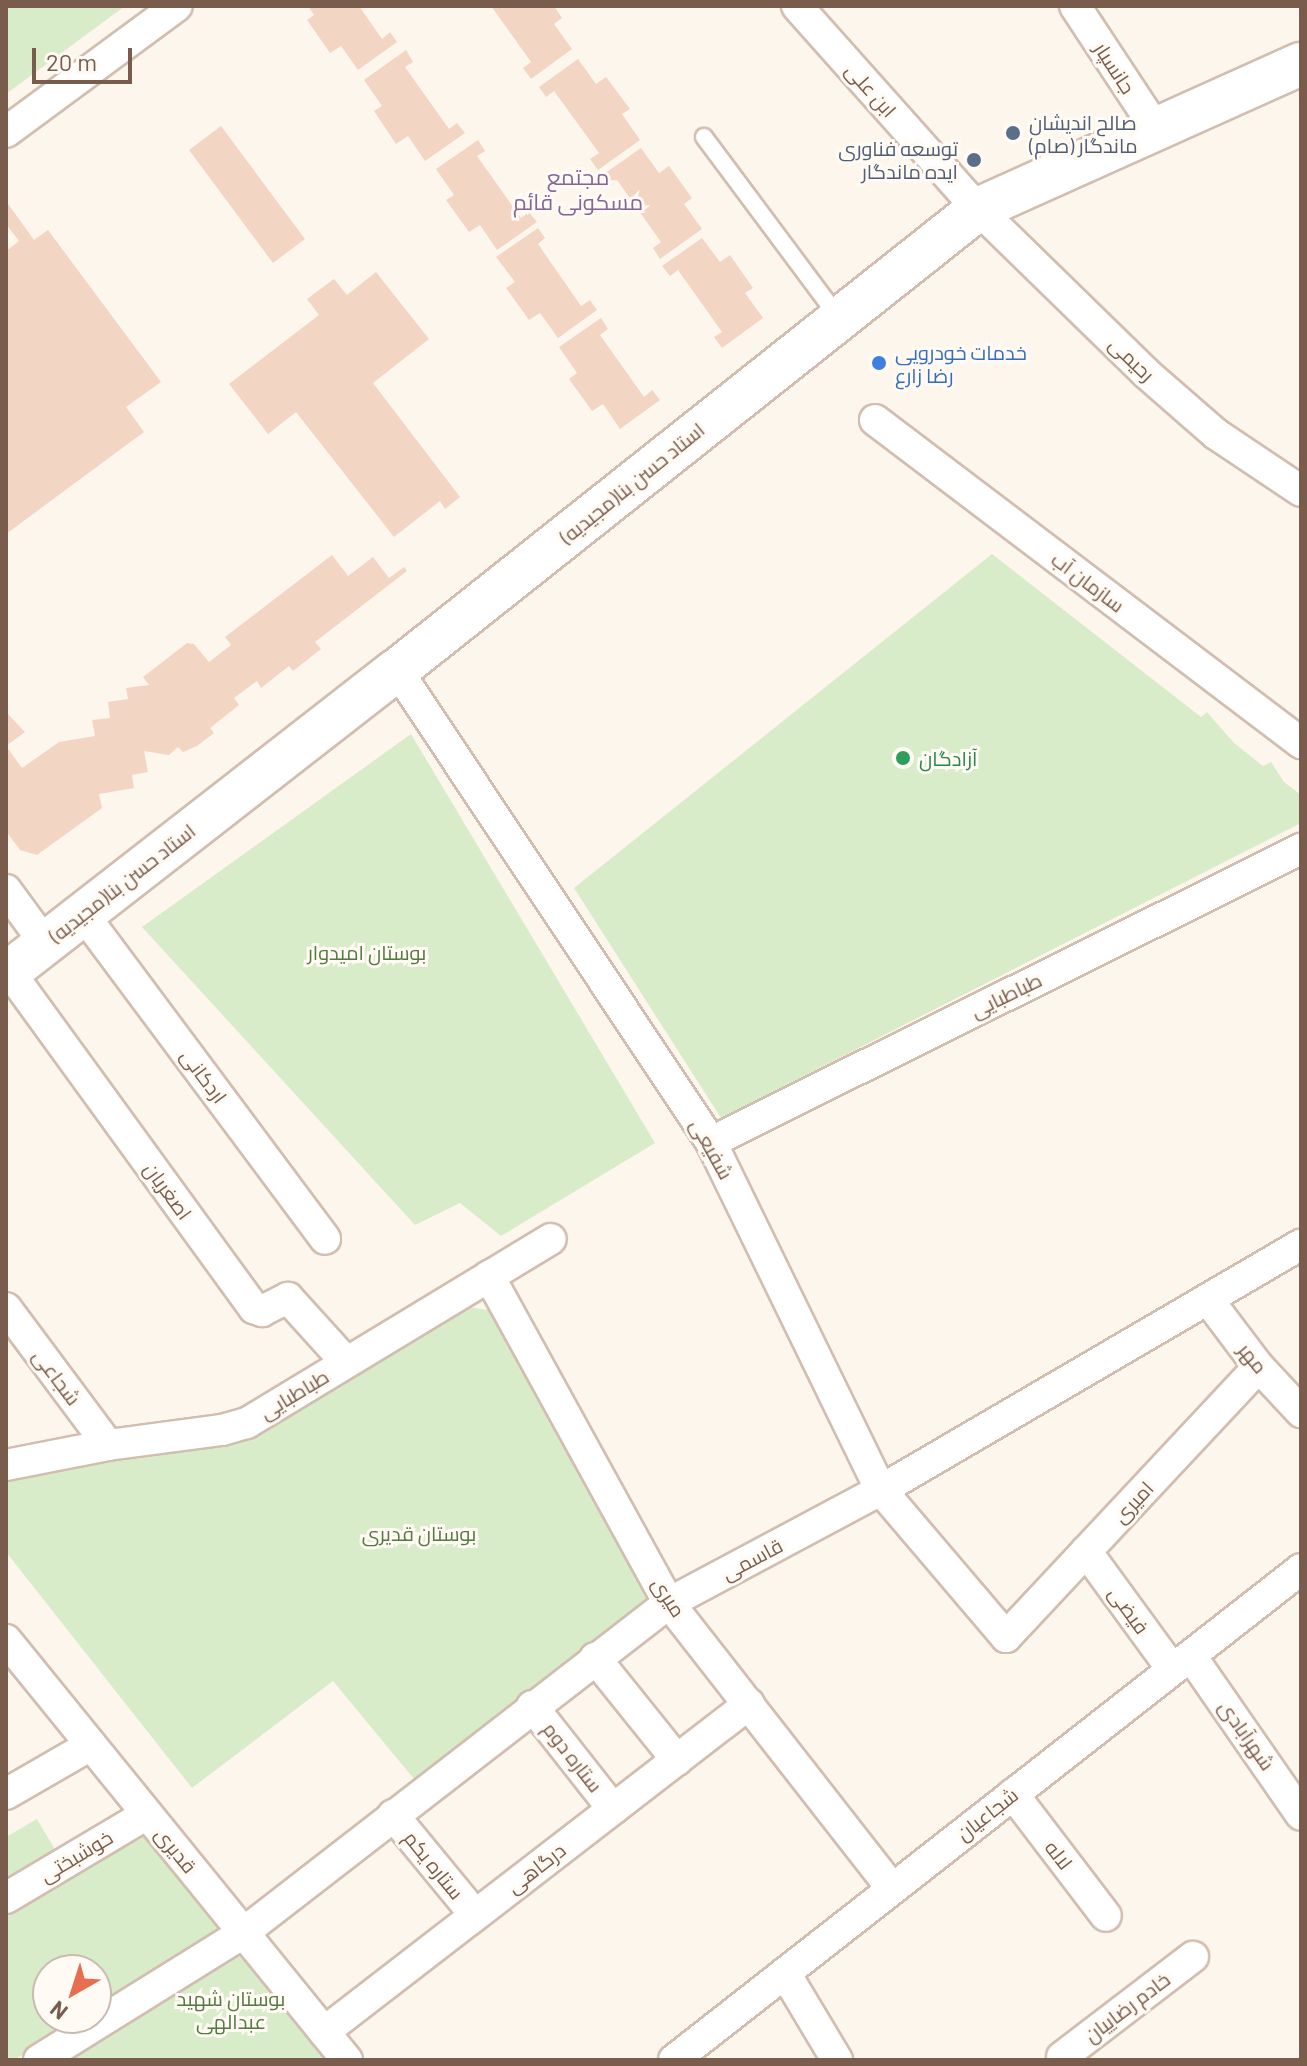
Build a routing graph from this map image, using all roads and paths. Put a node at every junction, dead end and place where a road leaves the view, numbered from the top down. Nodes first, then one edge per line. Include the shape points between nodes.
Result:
1 (177, 6) edge
2 (797, 6) edge
3 (1075, 6) edge
4 (1301, 64) edge
5 (1156, 129) junction
6 (6, 132) edge
7 (704, 137) dead end
8 (978, 209) junction
9 (839, 319) junction
10 (875, 420) dead end
11 (1301, 491) edge
12 (397, 670) junction
13 (1301, 743) edge
14 (1301, 849) edge
15 (6, 890) edge
16 (83, 914) junction
17 (45, 943) junction
18 (7, 972) edge
19 (711, 1142) junction
20 (325, 1239) dead end
21 (551, 1239) dead end
22 (1301, 1245) edge
23 (489, 1276) junction
24 (1209, 1301) junction
25 (6, 1308) edge
26 (346, 1362) junction
27 (1259, 1367) junction
28 (1301, 1412) edge
29 (108, 1445) junction
30 (6, 1465) edge
31 (881, 1490) junction
32 (1086, 1551) junction
33 (1301, 1569) edge
34 (669, 1603) junction
35 (1006, 1637) joint
36 (6, 1640) edge
37 (595, 1658) junction
38 (1181, 1662) junction
39 (749, 1704) junction
40 (532, 1706) junction
41 (91, 1745) junction
42 (677, 1760) junction
43 (6, 1794) edge
44 (1013, 1794) junction
45 (613, 1809) junction
46 (147, 1814) junction
47 (393, 1815) junction
48 (1301, 1815) edge
49 (892, 1888) junction
50 (6, 1898) edge
51 (475, 1915) junction
52 (1106, 1916) dead end
53 (243, 1933) junction
54 (1193, 1957) dead end
55 (785, 1973) junction
56 (324, 2032) junction
57 (1064, 2059) edge
58 (39, 2060) edge
59 (347, 2060) edge
60 (674, 2060) edge
61 (837, 2060) edge

1 - 6 street
2 - 8 street, ابن علی
3 - 5 street, جانسپار
4 - 5 main road, استاد حسن بنا(مجیدیه)
5 - 8 main road, استاد حسن بنا(مجیدیه)
7 - 9 lane
8 - 9 main road, استاد حسن بنا(مجیدیه)
8 - 11 street, رحیمی via 1188,410
9 - 12 main road, استاد حسن بنا(مجیدیه)
10 - 13 street, سازمان آب
12 - 16 main road, استاد حسن بنا(مجیدیه)
12 - 19 street, شفیعی
14 - 19 street, طباطبایی
15 - 17 street
16 - 17 main road, استاد حسن بنا(مجیدیه)
16 - 20 street, اردکانی
17 - 18 main road, استاد حسن بنا(مجیدیه)
18 - 26 street, اصغریان via 254,1308 262,1311 288,1298
19 - 31 street, شفیعی
21 - 23 street, طباطبایی
22 - 24 street, قاسمی
23 - 26 street, طباطبایی
23 - 34 street, میری
24 - 27 street, مهر
24 - 31 street, قاسمی
25 - 29 street, شجاعی
26 - 29 street, طباطبایی via 235,1428
27 - 28 street, مهر
27 - 32 street, امیری
29 - 30 street, طباطبایی
31 - 34 street, قاسمی
31 - 35 street, شفیعی
32 - 35 street, امیری
32 - 38 street, فیضی
33 - 38 street, شجاعیان
34 - 37 street, قاسمی
34 - 39 street, میری
36 - 41 street, قدیری
37 - 40 street, قاسمی
37 - 42 street
38 - 44 street, شجاعیان
38 - 48 street, شهرآبادی
39 - 42 street, درگاهی
39 - 49 street, میری
40 - 45 street, ستاره دوم
40 - 47 street, قاسمی
41 - 43 street
41 - 46 street, قدیری
42 - 45 street, درگاهی
44 - 49 street, شجاعیان
44 - 52 street, لاله
45 - 51 street, درگاهی
46 - 50 street, خوشبختی
46 - 53 street, قدیری
47 - 51 street, ستاره یکم
47 - 53 street, قاسمی
49 - 55 street, شجاعیان
51 - 56 street, درگاهی
53 - 56 street, قدیری
53 - 58 street, قاسمی
54 - 57 street, خادم رضاییان
55 - 60 street, شجاعیان
55 - 61 street
56 - 59 street, قدیری

